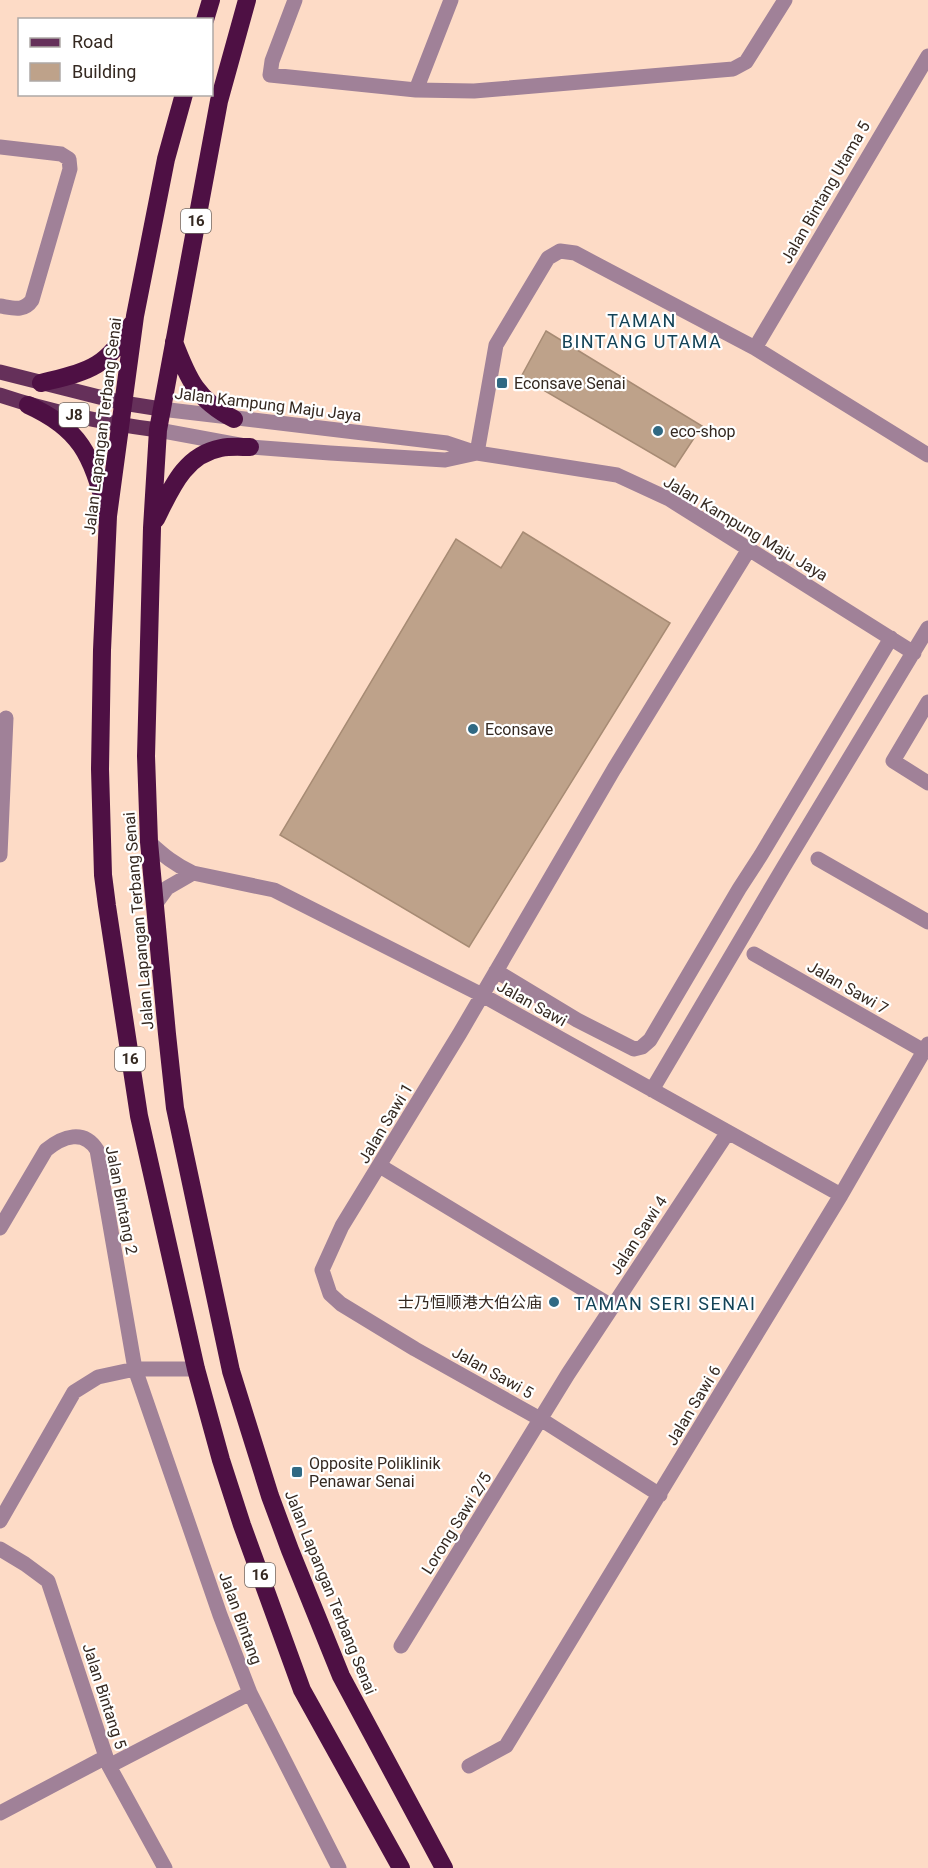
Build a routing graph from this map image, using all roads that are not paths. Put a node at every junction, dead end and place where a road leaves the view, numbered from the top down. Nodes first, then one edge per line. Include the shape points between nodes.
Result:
1 (211, 0) edge
2 (247, 0) edge
3 (295, 0) edge
4 (451, 0) edge
5 (785, 0) edge
6 (206, 18) edge
7 (928, 56) edge
8 (416, 90) junction
9 (183, 96) edge
10 (0, 147) edge
11 (0, 306) edge
12 (135, 316) junction
13 (173, 340) junction
14 (755, 348) junction
15 (0, 372) edge
16 (41, 383) junction
17 (0, 395) edge
18 (123, 403) junction
19 (28, 405) junction
20 (161, 409) junction
21 (234, 419) junction
22 (120, 425) junction
23 (158, 430) junction
24 (250, 447) junction
25 (477, 453) junction
26 (928, 455) edge
27 (108, 516) junction
28 (152, 528) junction
29 (749, 549) junction
30 (928, 628) edge
31 (891, 638) junction
32 (914, 653) junction
33 (928, 702) edge
34 (6, 718) dead end
35 (928, 783) edge
36 (148, 842) junction
37 (0, 855) edge
38 (818, 859) dead end
39 (193, 873) junction
40 (153, 906) junction
41 (928, 922) edge
42 (754, 954) dead end
43 (496, 971) junction
44 (482, 995) junction
45 (926, 1048) edge
46 (652, 1090) junction
47 (728, 1132) junction
48 (380, 1166) junction
49 (841, 1195) junction
50 (0, 1228) edge
51 (322, 1270) joint
52 (613, 1307) junction
53 (196, 1369) junction
54 (135, 1370) junction
55 (542, 1420) junction
56 (660, 1495) junction
57 (0, 1521) edge
58 (0, 1549) edge
59 (401, 1646) dead end
60 (250, 1693) junction
61 (108, 1761) junction
62 (469, 1766) dead end
63 (412, 1812) junction
64 (0, 1813) edge
65 (165, 1868) edge
66 (339, 1868) edge
67 (401, 1868) edge
68 (444, 1868) edge
69 (457, 1868) edge

1 - 6 highway
2 - 13 highway, Jalan Lapangan Terbang Senai / 16 via 219,101
3 - 8 street via 270,75
4 - 8 street
5 - 8 street via 746,62 733,69 474,91
7 - 14 street, Jalan Bintang Utama 5
9 - 12 highway, Jalan Lapangan Terbang Senai / 16 via 166,159
10 - 11 street via 61,154 69,159 70,169 32,300 23,309
12 - 16 highway via 115,351 104,361 81,373
12 - 18 highway, Jalan Lapangan Terbang Senai / 16
13 - 20 highway, Jalan Lapangan Terbang Senai / 16
13 - 21 highway via 193,385 217,410
14 - 25 street via 575,254 560,251 548,258 496,345
14 - 26 street
15 - 16 main road, J8
16 - 18 main road, J8
17 - 19 main road, J8
18 - 20 main road, J8
18 - 22 highway, Jalan Lapangan Terbang Senai / 16
19 - 22 main road, J8
19 - 27 highway via 48,414 80,442 93,466
20 - 21 street, Jalan Kampung Maju Jaya
20 - 23 highway, Jalan Lapangan Terbang Senai / 16
21 - 25 street, Jalan Kampung Maju Jaya via 447,442
22 - 23 main road, J8
22 - 27 highway, Jalan Lapangan Terbang Senai / 16
23 - 24 street, Jalan Kampung Maju Jaya
23 - 28 highway, Jalan Lapangan Terbang Senai / 16
24 - 25 street, Jalan Kampung Maju Jaya via 445,460
24 - 28 highway via 220,448 184,469
25 - 29 street, Jalan Kampung Maju Jaya via 612,472 669,499
27 - 53 highway, Jalan Lapangan Terbang Senai / 16 via 100,769 103,875 140,1116
28 - 36 highway, Jalan Lapangan Terbang Senai / 16 via 146,756
29 - 31 street, Jalan Kampung Maju Jaya
29 - 43 street, Jalan Sawi 1
30 - 32 street
31 - 32 street, Jalan Kampung Maju Jaya
31 - 43 street via 650,1040 642,1047 634,1048 577,1020
32 - 46 street
33 - 35 street via 893,761
34 - 37 street
36 - 39 street, Jalan Sawi via 172,863
36 - 40 highway, Jalan Lapangan Terbang Senai / 16
38 - 41 street
39 - 40 street via 167,888
39 - 44 street, Jalan Sawi via 274,890
40 - 63 highway, Jalan Lapangan Terbang Senai / 16 via 175,1108 234,1383 290,1550 336,1665
42 - 45 street, Jalan Sawi 7
43 - 44 street, Jalan Sawi 1
44 - 46 street, Jalan Sawi
44 - 48 street, Jalan Sawi 1
45 - 49 street, Jalan Sawi 6
46 - 47 street, Jalan Sawi
47 - 49 street, Jalan Sawi
47 - 52 street, Jalan Sawi 4
48 - 51 street, Jalan Sawi 1 via 342,1226
48 - 52 street
49 - 56 street, Jalan Sawi 6
50 - 54 street, Jalan Bintang 2 via 46,1150 55,1142 78,1136 91,1140 97,1150
51 - 55 street, Jalan Sawi 5 via 330,1294 341,1304
52 - 55 street, Jalan Sawi 4
53 - 54 street
53 - 67 highway, Jalan Lapangan Terbang Senai / 16 via 242,1525 302,1690
54 - 57 street via 98,1377 74,1392
54 - 60 street, Jalan Bintang
55 - 56 street, Jalan Sawi 5
55 - 59 street, Lorong Sawi 2/5
56 - 62 street, Jalan Sawi 6 via 506,1746
58 - 61 street, Jalan Bintang 5 via 48,1581
60 - 61 street
60 - 66 street, Jalan Bintang
61 - 64 street
61 - 65 street, Jalan Bintang 5
63 - 68 highway, Jalan Lapangan Terbang Senai / 16
63 - 69 highway

